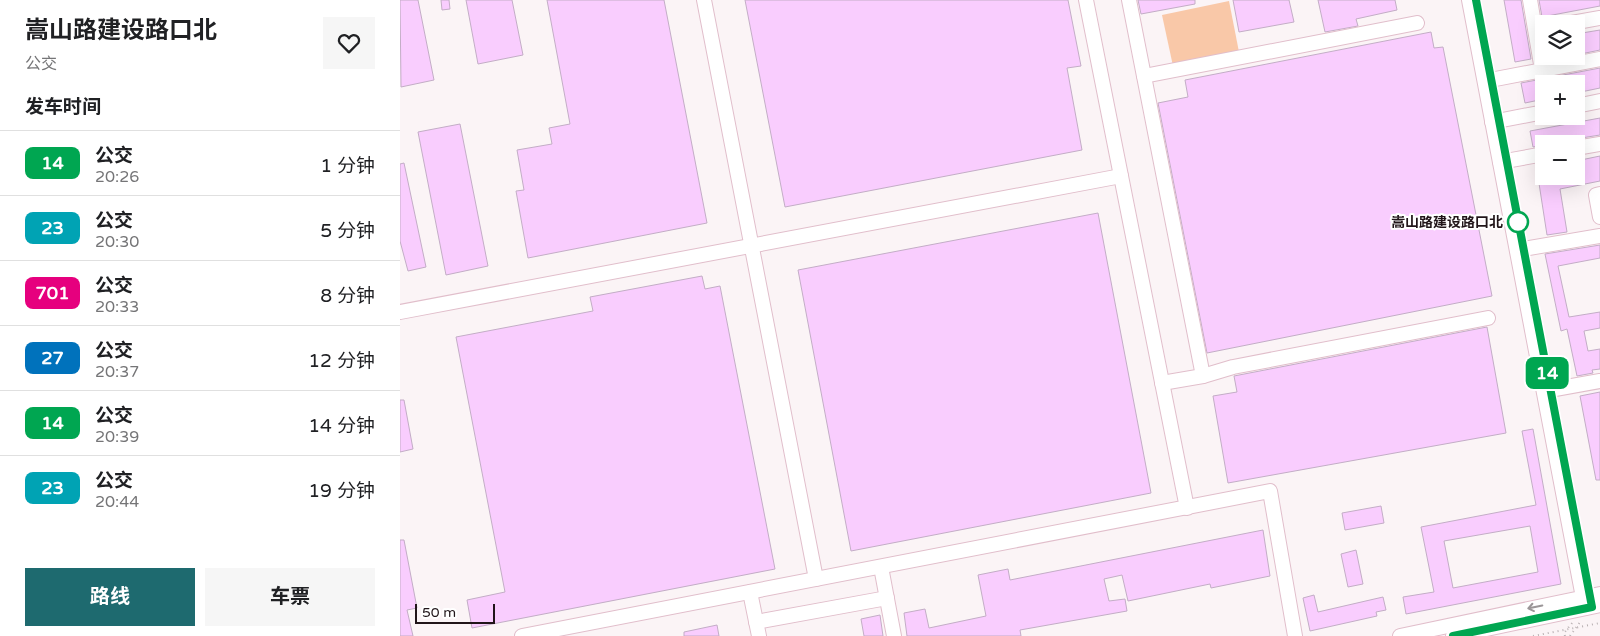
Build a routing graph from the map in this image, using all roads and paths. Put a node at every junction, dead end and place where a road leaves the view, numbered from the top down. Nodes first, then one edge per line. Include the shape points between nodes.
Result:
1 (704, 0) edge
2 (1086, 0) edge
3 (1129, 0) edge
4 (1469, 0) edge
5 (1476, 0) edge
6 (1530, 0) edge
7 (1535, 16) edge
8 (1600, 18) edge
9 (1585, 21) edge
10 (1417, 23) dead end
11 (1600, 59) edge
12 (1542, 65) edge
13 (1542, 70) junction
14 (1144, 76) junction
15 (1488, 81) junction
16 (1600, 101) edge
17 (1585, 104) edge
18 (1535, 114) edge
19 (1496, 122) junction
20 (1600, 144) edge
21 (1585, 146) edge
22 (1535, 156) edge
23 (1503, 162) junction
24 (1121, 176) junction
25 (1600, 194) edge
26 (1600, 216) edge
27 (1600, 236) edge
28 (752, 246) junction
29 (1520, 250) junction
30 (400, 312) edge
31 (1488, 318) dead end
32 (1203, 376) junction
33 (1600, 380) edge
34 (1162, 383) junction
35 (1547, 390) junction
36 (1187, 508) junction
37 (881, 566) junction
38 (816, 579) junction
39 (750, 592) junction
40 (887, 598) junction
41 (1592, 601) edge
42 (1600, 623) edge
43 (757, 629) edge
44 (522, 636) edge
45 (894, 636) edge
46 (1295, 636) edge
47 (1400, 636) edge
48 (1453, 636) edge
49 (1533, 636) edge

1 - 28 street
2 - 24 street
3 - 14 street
4 - 15 street
5 - 15 street
6 - 7 street
8 - 9 street
10 - 14 street
11 - 13 street
12 - 13 street
13 - 15 street
14 - 32 street
15 - 19 street
16 - 17 street
18 - 19 street
19 - 23 street
20 - 21 street
22 - 23 street
23 - 29 street
24 - 28 street
24 - 34 street
25 - 26 street via 1596,195
27 - 29 street
28 - 30 street
28 - 38 street
29 - 35 street
31 - 32 street via 1233,367
32 - 34 street
33 - 35 street
34 - 36 street
35 - 41 street
36 - 37 street
36 - 46 street via 1270,491
37 - 38 street
37 - 40 street
38 - 39 street
39 - 43 street
39 - 44 street
40 - 43 street
40 - 45 street
41 -> 47 street
41 - 48 street
42 - 49 path

